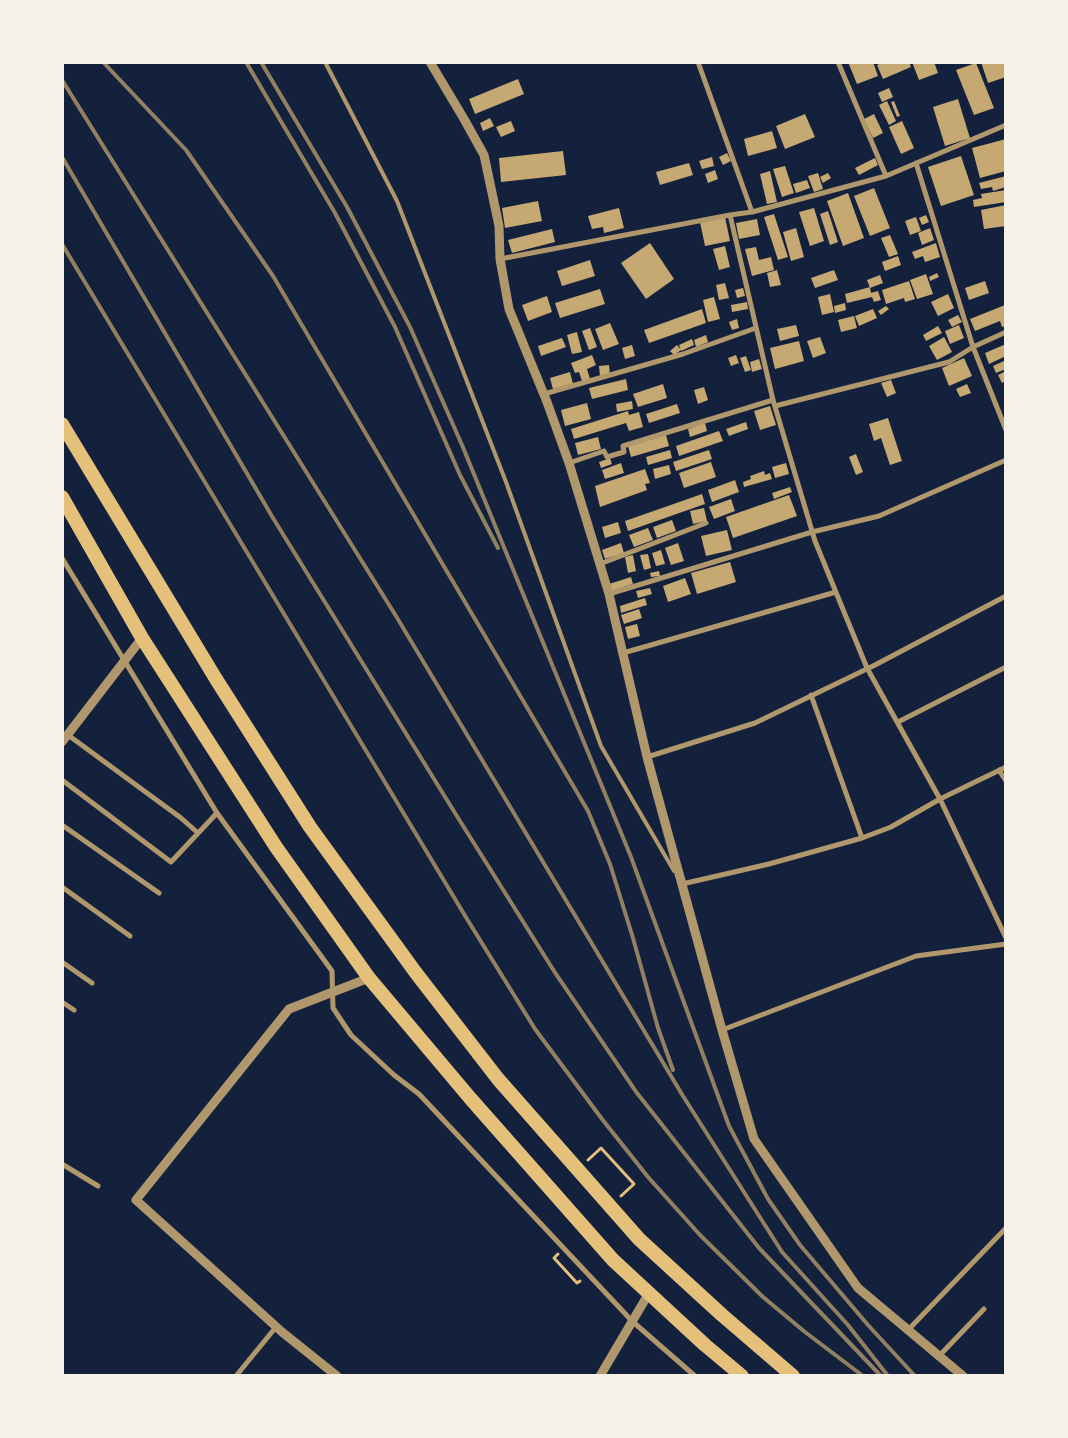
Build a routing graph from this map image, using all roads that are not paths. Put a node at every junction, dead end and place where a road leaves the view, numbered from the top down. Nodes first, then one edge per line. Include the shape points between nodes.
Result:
1 (325, 62) edge
2 (430, 62) edge
3 (698, 62) edge
4 (838, 62) edge
5 (1006, 125) edge
6 (916, 163) junction
7 (886, 176) junction
8 (752, 212) junction
9 (730, 215) junction
10 (500, 259) junction
11 (756, 328) junction
12 (1006, 332) edge
13 (973, 347) junction
14 (544, 394) junction
15 (773, 400) junction
16 (775, 406) junction
17 (62, 424) edge
18 (1006, 430) edge
19 (1006, 460) edge
20 (569, 463) junction
21 (62, 497) edge
22 (706, 523) dead end
23 (812, 532) junction
24 (62, 558) edge
25 (600, 564) junction
26 (836, 592) junction
27 (609, 594) junction
28 (1006, 596) edge
29 (142, 638) junction
30 (623, 653) junction
31 (124, 661) junction
32 (1006, 667) edge
33 (867, 668) junction
34 (811, 696) junction
35 (898, 722) junction
36 (65, 738) edge
37 (647, 757) junction
38 (1006, 766) edge
39 (999, 770) junction
40 (62, 780) edge
41 (1006, 782) edge
42 (940, 799) junction
43 (217, 813) junction
44 (62, 825) edge
45 (198, 833) junction
46 (862, 838) junction
47 (682, 884) junction
48 (62, 887) edge
49 (159, 893) dead end
50 (130, 936) dead end
51 (1006, 938) edge
52 (1006, 944) edge
53 (62, 962) edge
54 (369, 978) junction
55 (92, 983) dead end
56 (332, 993) junction
57 (62, 1002) edge
58 (74, 1010) dead end
59 (722, 1030) junction
60 (62, 1164) edge
61 (98, 1186) dead end
62 (1006, 1228) edge
63 (648, 1292) junction
64 (984, 1309) dead end
65 (632, 1321) junction
66 (276, 1327) junction
67 (909, 1329) junction
68 (940, 1356) junction
69 (236, 1376) edge
70 (337, 1376) edge
71 (600, 1376) edge
72 (694, 1376) edge
73 (742, 1376) edge
74 (793, 1376) edge
75 (963, 1376) edge

1 - 47 lane via 397,201 506,482 601,746
2 - 10 street via 484,155 499,226
3 - 8 street
4 - 7 street
5 - 6 street
6 - 7 street
6 - 13 street
7 - 8 street
8 - 9 street
9 - 10 street
9 - 11 street
10 - 14 street via 509,309
11 - 14 street via 683,354
11 - 15 street
12 - 13 street
13 - 16 street via 949,362
13 - 18 street
14 - 20 street
15 - 16 street
15 - 20 street via 623,446 624,452 607,458 604,451
16 - 23 street
17 - 74 highway via 304,818 416,973 498,1079 639,1239
19 - 23 street via 879,516
20 - 25 street
21 - 29 highway
22 - 25 street
23 - 26 street
23 - 27 street
24 - 31 street
25 - 27 street
26 - 30 street
26 - 33 street
27 - 30 street
28 - 33 street
29 - 31 street
29 - 54 highway via 276,847
30 - 37 street
31 - 36 street
31 - 43 street
32 - 35 street
33 - 34 street
33 - 35 street
34 - 37 street via 754,723
34 - 46 street
35 - 42 street
36 - 45 street
37 - 47 street
38 - 39 street
39 - 41 street
39 - 42 street
40 - 45 street via 171,862
42 - 46 street via 891,827
42 - 51 street
43 - 45 street
43 - 56 street via 332,970
44 - 49 street
46 - 47 street
47 - 59 street
48 - 50 street
52 - 59 street via 916,956
53 - 55 street
54 - 56 street
54 - 63 highway via 613,1260
56 - 65 street via 333,1008 351,1035 419,1094
56 - 66 street via 289,1009 136,1200
57 - 58 street
59 - 67 street via 754,1138 858,1288
60 - 61 street
62 - 67 street
63 - 65 street
63 - 73 highway
64 - 68 street
65 - 71 street
65 - 72 street
66 - 69 street
66 - 70 street
67 - 68 street
68 - 75 street

